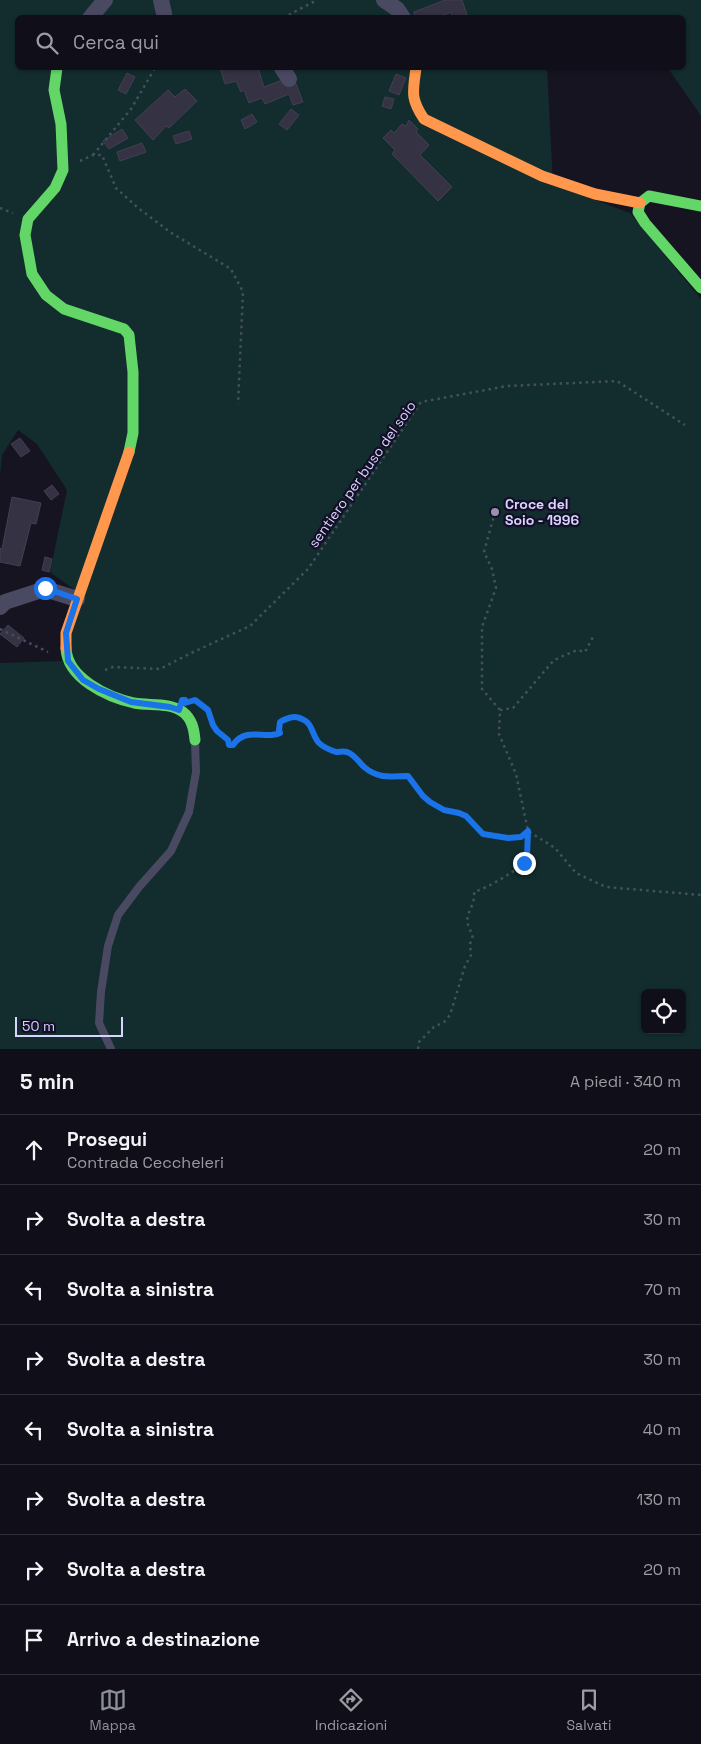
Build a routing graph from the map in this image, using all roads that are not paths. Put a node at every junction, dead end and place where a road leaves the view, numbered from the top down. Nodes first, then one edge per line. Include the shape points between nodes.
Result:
1 (105, 0) edge
2 (161, 0) edge
3 (384, 0) edge
4 (92, 15) edge
5 (164, 15) edge
6 (400, 15) edge
7 (57, 70) edge
8 (416, 70) edge
9 (640, 203) junction
10 (701, 206) edge
11 (701, 288) edge
12 (77, 599) junction
13 (0, 607) edge
14 (195, 740) joint
15 (111, 1049) edge

1 - 4 street
2 - 5 street
3 - 6 street via 397,8
7 - 12 street via 54,90 61,124 63,170 55,188 28,219 25,235 32,274 46,295 64,309 124,329 129,335 133,372 133,433
8 - 9 street via 415,106 424,119 542,176 595,194
9 - 10 street via 649,196
9 - 11 street via 638,212 645,223
12 - 13 street via 45,588
12 - 14 street via 66,633 68,661 83,680 131,702 183,712 193,722
14 - 15 lane via 196,772 189,812 170,851 118,914 108,946 99,1023

